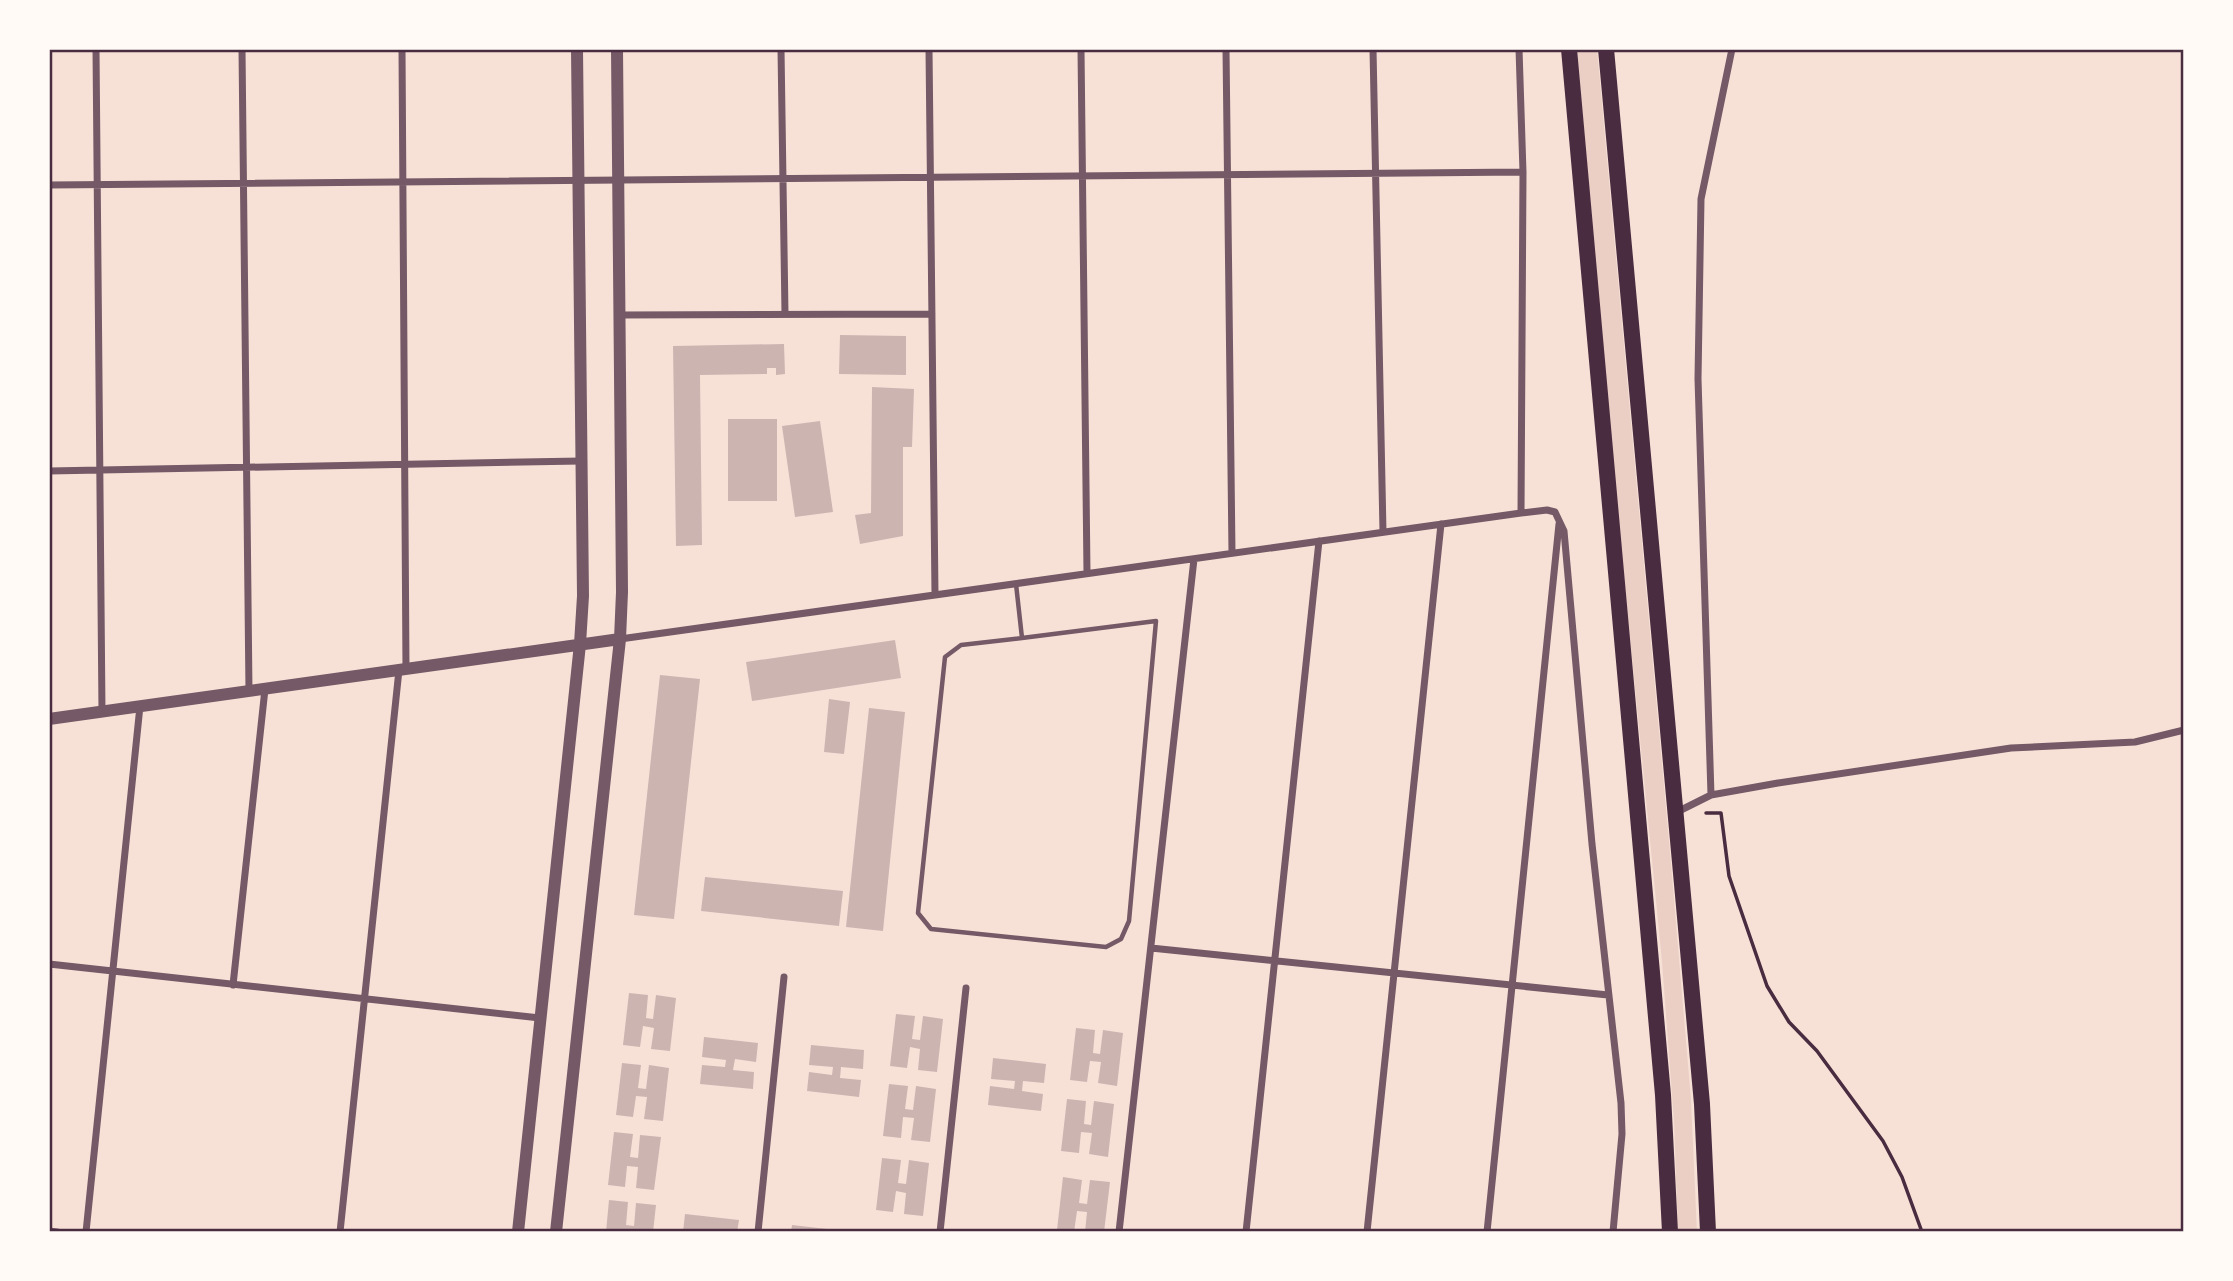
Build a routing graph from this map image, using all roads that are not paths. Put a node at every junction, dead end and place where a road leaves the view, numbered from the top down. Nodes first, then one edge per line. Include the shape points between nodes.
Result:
1 (96, 49) edge
2 (242, 49) edge
3 (402, 49) edge
4 (577, 49) edge
5 (617, 49) edge
6 (781, 49) edge
7 (929, 49) edge
8 (1080, 49) edge
9 (1226, 49) edge
10 (1373, 49) edge
11 (1519, 49) edge
12 (1569, 49) edge
13 (1606, 49) edge
14 (1732, 49) edge
15 (1523, 172) junction
16 (1376, 173) junction
17 (1227, 174) junction
18 (1082, 176) junction
19 (930, 177) junction
20 (783, 178) junction
21 (578, 180) junction
22 (618, 180) junction
23 (403, 182) junction
24 (244, 184) junction
25 (98, 185) junction
26 (49, 186) edge
27 (785, 314) junction
28 (932, 314) junction
29 (620, 315) junction
30 (581, 461) junction
31 (405, 464) junction
32 (246, 467) junction
33 (101, 470) junction
34 (49, 471) edge
35 (1521, 513) junction
36 (1560, 520) junction
37 (1441, 524) junction
38 (1382, 532) junction
39 (1319, 541) junction
40 (1232, 553) junction
41 (1194, 559) junction
42 (1087, 573) junction
43 (1016, 583) junction
44 (935, 594) junction
45 (1022, 638) junction
46 (620, 639) junction
47 (580, 644) junction
48 (403, 669) junction
49 (265, 689) junction
50 (248, 691) junction
51 (140, 706) junction
52 (102, 712) junction
53 (49, 719) edge
54 (2184, 730) edge
55 (1712, 795) junction
56 (1676, 812) junction
57 (1151, 948) junction
58 (1275, 961) junction
59 (49, 964) edge
60 (113, 971) junction
61 (1394, 973) junction
62 (784, 977) dead end
63 (233, 985) junction
64 (1512, 986) junction
65 (965, 988) dead end
66 (1608, 995) junction
67 (365, 999) junction
68 (540, 1018) junction
69 (49, 1231) edge
70 (57, 1232) edge
71 (86, 1232) edge
72 (340, 1232) edge
73 (518, 1232) edge
74 (556, 1232) edge
75 (758, 1232) edge
76 (940, 1232) edge
77 (1119, 1232) edge
78 (1246, 1232) edge
79 (1367, 1232) edge
80 (1487, 1232) edge
81 (1613, 1232) edge
82 (1670, 1232) edge
83 (1708, 1232) edge

1 - 25 street
2 - 24 street
3 - 23 street
4 - 21 street
5 - 22 street
6 - 20 street
7 - 19 street
8 - 18 street
9 - 17 street
10 - 16 street
11 - 15 street
12 - 82 highway via 1662,1082
13 - 56 highway
14 - 55 street via 1701,200 1698,379
15 - 16 street
15 - 35 street
16 - 17 street
16 - 38 street
17 - 18 street
17 - 40 street
18 - 19 street
18 - 42 street
19 - 20 street
19 - 28 street
20 - 22 street
20 - 27 street
21 - 22 street
21 - 23 street
21 - 30 street
22 - 29 street
23 - 24 street
23 - 31 street
24 - 25 street
24 - 32 street
25 - 26 street
25 - 33 street
27 - 28 street
27 - 29 street
28 - 44 street
29 - 46 street
30 - 31 street
30 - 47 street
31 - 32 street
31 - 48 street
32 - 33 street
32 - 50 street
33 - 34 street
33 - 52 street
35 - 36 street via 1547,510
35 - 37 street
36 - 64 street
36 - 66 street
37 - 38 street
37 - 61 street
38 - 39 street
39 - 40 street
39 - 58 street
40 - 41 street
41 - 42 street
41 - 57 street
42 - 43 street
43 - 44 street
43 - 45 lane
44 - 46 street
45 - 45 lane via 961,645 945,657 918,913 932,929 1106,947 1121,939 1129,921 1156,621
46 - 47 street
46 - 74 street
47 - 48 street
47 - 68 street
48 - 49 street
48 - 67 street
49 - 50 street
49 - 63 street
50 - 51 street
51 - 52 street
51 - 60 street
52 - 53 street
54 - 55 street via 2135,742 1998,750
55 - 56 street
56 - 83 highway via 1702,1104
57 - 58 street
57 - 77 street
58 - 61 street
58 - 78 street
59 - 60 street
60 - 63 street
60 - 71 street
61 - 64 street
61 - 79 street
62 - 75 street
63 - 67 street
64 - 66 street
64 - 80 street
65 - 76 street
66 - 81 street via 1622,1118
67 - 68 street
67 - 72 street
68 - 73 street
69 - 70 street

